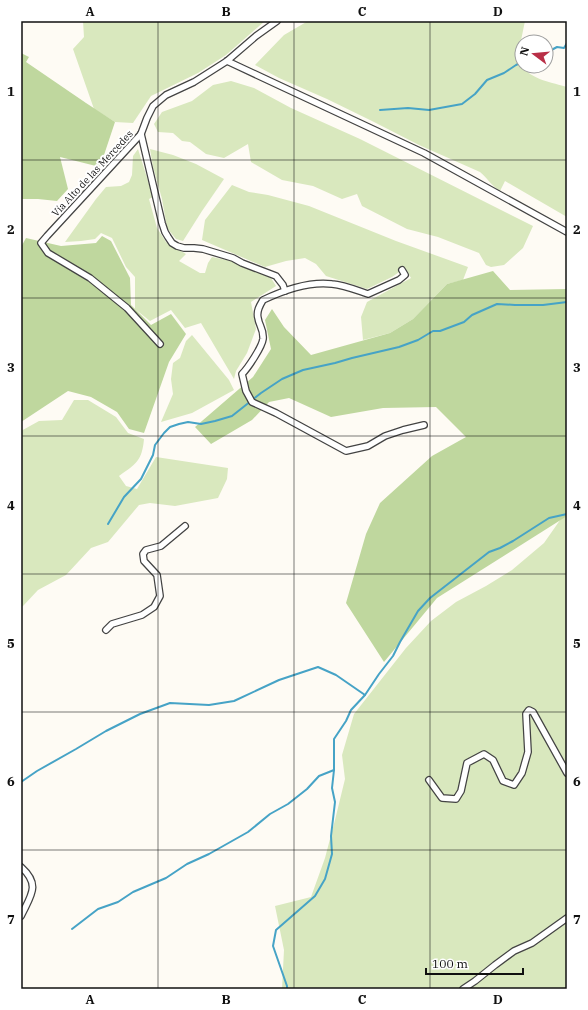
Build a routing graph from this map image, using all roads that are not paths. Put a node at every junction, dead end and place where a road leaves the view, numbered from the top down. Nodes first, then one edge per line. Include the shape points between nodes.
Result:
1 (277, 21) edge
2 (227, 61) junction
3 (141, 134) junction
4 (567, 232) edge
5 (402, 270) dead end
6 (285, 291) junction
7 (160, 344) dead end
8 (424, 425) dead end
9 (185, 526) dead end
10 (106, 630) dead end
11 (567, 773) edge
12 (429, 780) dead end
13 (21, 867) edge
14 (21, 916) edge
15 (567, 918) edge
16 (463, 989) edge

1 - 2 street, Vía Alto de las Mercedes
2 - 3 street, Vía Alto de las Mercedes via 157,102
2 - 4 street via 424,153
3 - 6 street via 162,223 172,242 184,248 203,249 233,258 276,276
3 - 7 street, Vía Alto de las Mercedes via 41,243 48,253 90,278 127,308
5 - 6 street via 405,275 400,280 368,294 322,283 303,285
6 - 8 street via 263,300 258,309 263,341 242,374 252,402 346,451 368,446 385,436
9 - 10 street via 160,546 146,550 143,554 144,561 157,575 160,596 154,607 142,615 112,624
11 - 12 street via 533,712 529,710 526,714 528,752 522,773 514,785 503,781 493,760 484,754 467,763 461,791 456,799 442,798
13 - 14 street via 31,877 33,884
15 - 16 street via 532,943 514,951

